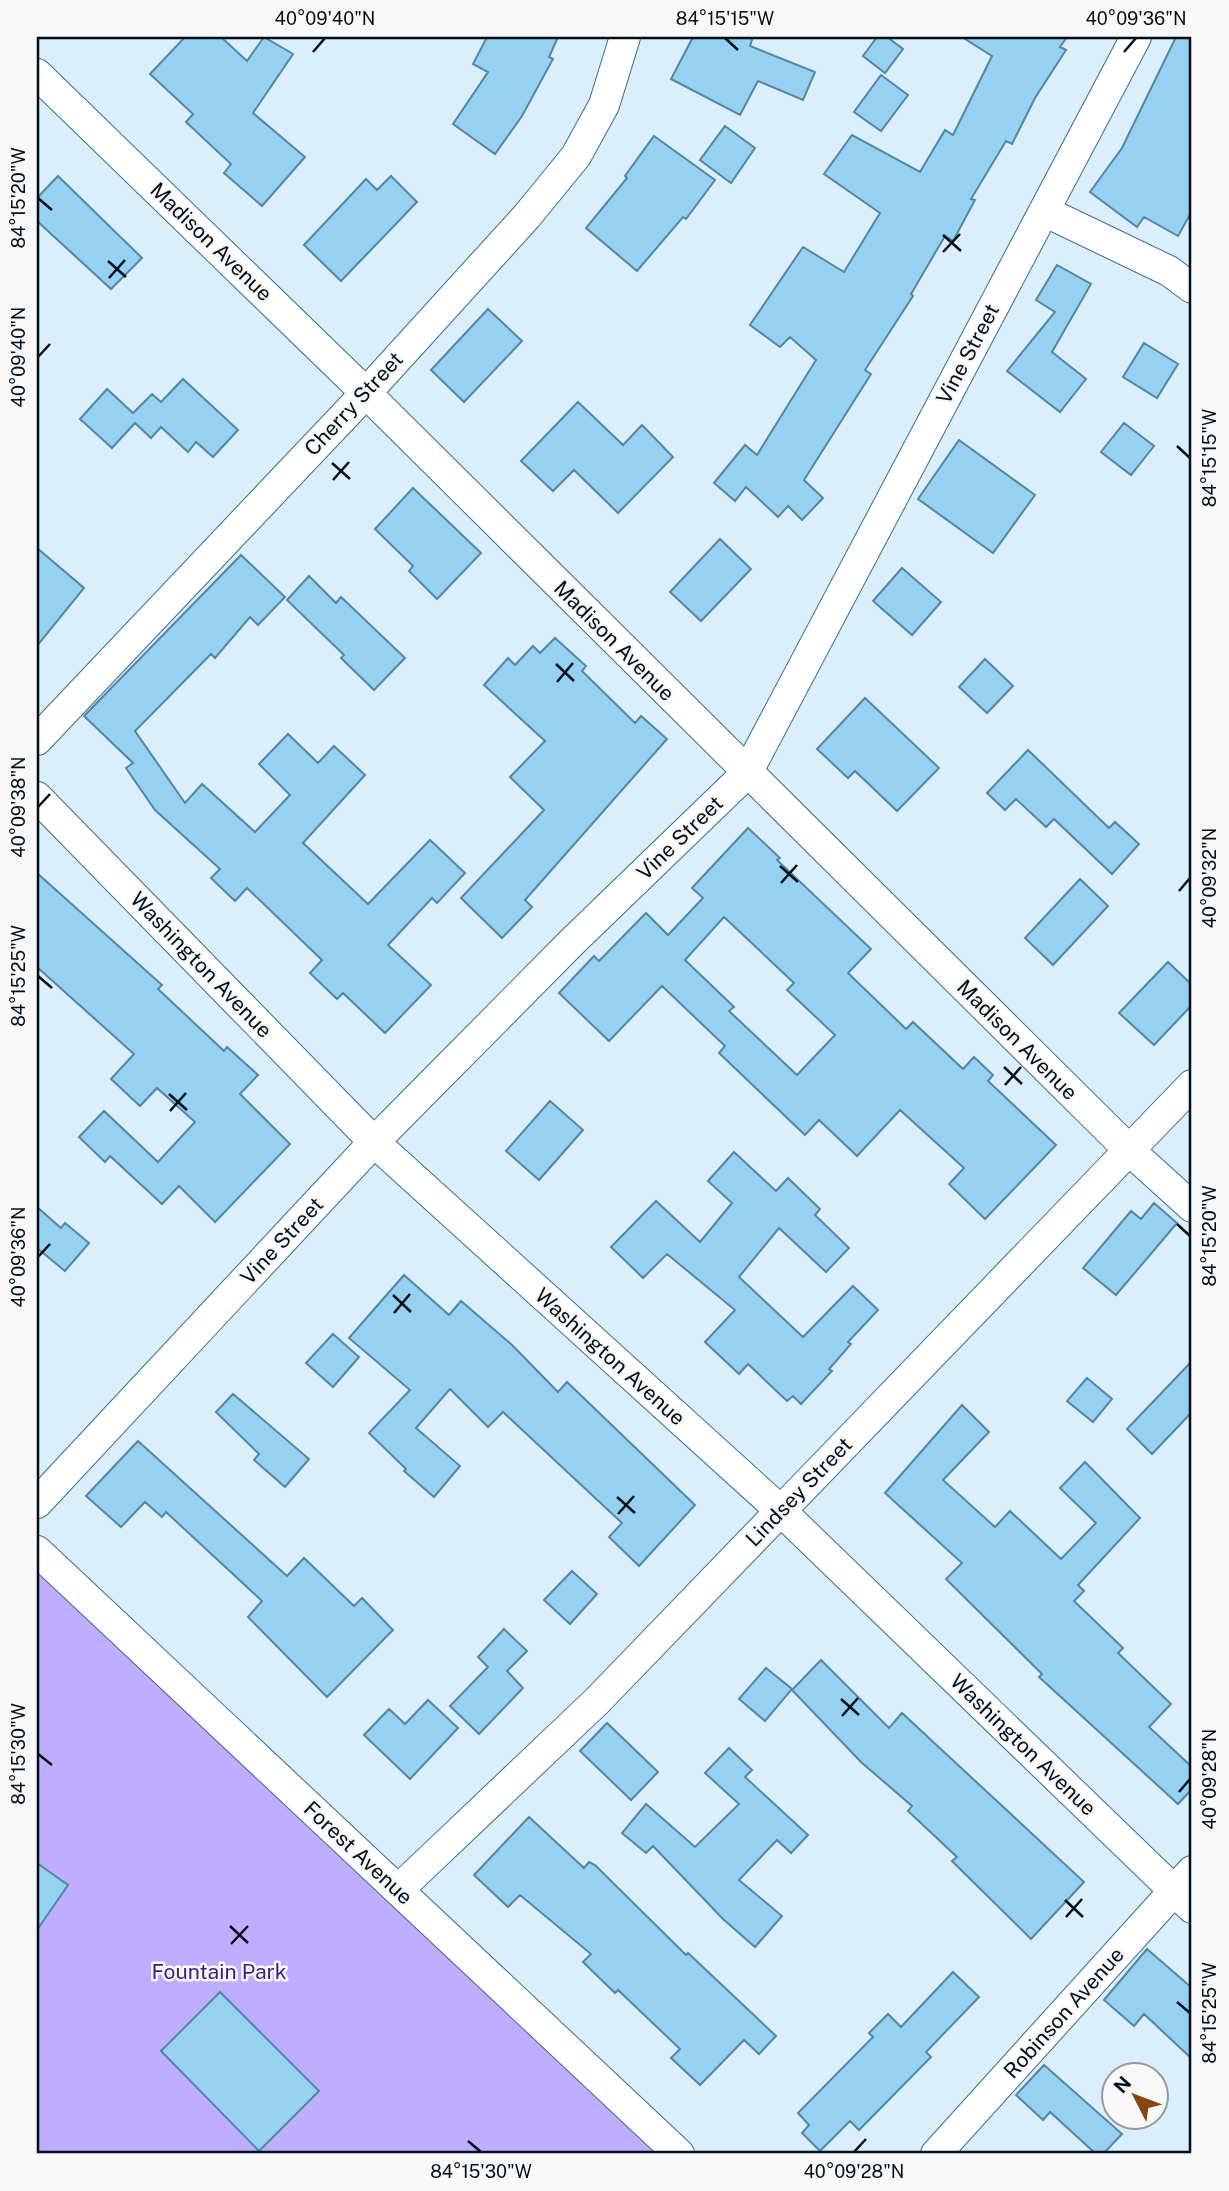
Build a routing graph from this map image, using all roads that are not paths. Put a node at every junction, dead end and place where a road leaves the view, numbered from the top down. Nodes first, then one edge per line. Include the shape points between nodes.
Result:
1 (625, 37) edge
2 (1136, 37) edge
3 (37, 74) edge
4 (1044, 211) junction
5 (1192, 288) edge
6 (366, 393) junction
7 (37, 740) edge
8 (747, 773) junction
9 (37, 797) edge
10 (1192, 1085) edge
11 (374, 1142) junction
12 (1129, 1150) junction
13 (1192, 1207) edge
14 (37, 1503) edge
15 (781, 1511) junction
16 (37, 1551) edge
17 (1186, 1889) edge
18 (398, 1890) junction
19 (679, 2154) edge
20 (936, 2154) edge

1 - 6 street, Cherry Street via 604,105 576,156
2 - 4 street, Vine Street
3 - 6 street, Madison Avenue
4 - 5 street via 1169,271
4 - 8 street, Vine Street
6 - 7 street, Cherry Street
6 - 8 street, Madison Avenue
8 - 11 street, Vine Street
8 - 12 street, Madison Avenue
9 - 11 street, Washington Avenue
10 - 12 street, Lindsey Street
11 - 14 street, Vine Street
11 - 15 street, Washington Avenue
12 - 13 street, Madison Avenue
12 - 15 street, Lindsey Street
15 - 17 street, Washington Avenue
15 - 18 street, Lindsey Street via 597,1701
16 - 18 street, Forest Avenue
17 - 20 street, Robinson Avenue
18 - 19 street, Forest Avenue

